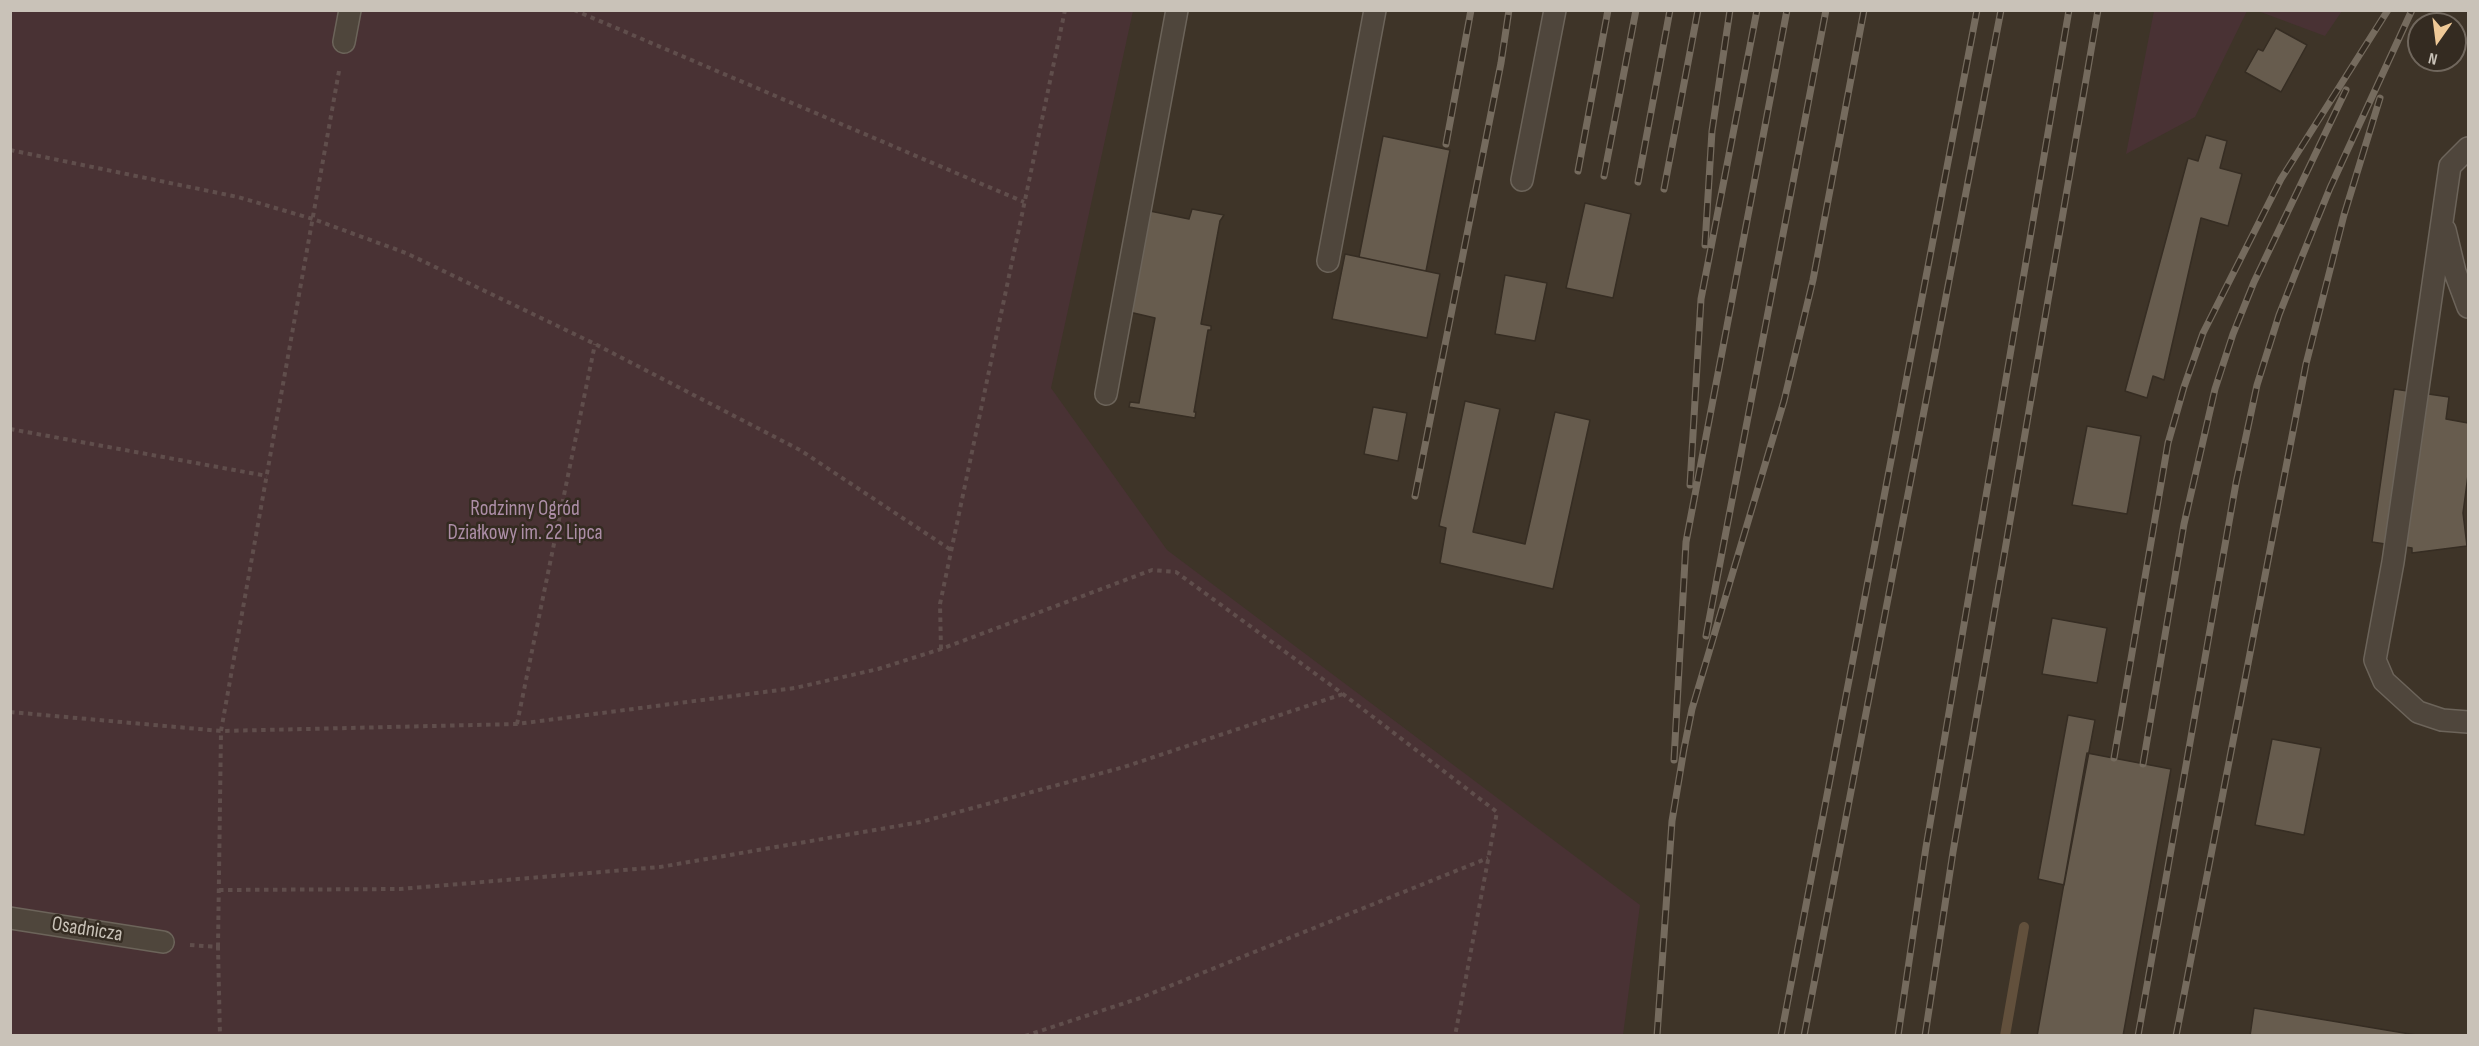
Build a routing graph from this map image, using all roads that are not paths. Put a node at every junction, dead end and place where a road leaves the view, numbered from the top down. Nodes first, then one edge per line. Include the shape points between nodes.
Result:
1 (350, 10) edge
2 (1177, 10) edge
3 (1375, 10) edge
4 (1555, 10) edge
5 (344, 42) road end
6 (2469, 148) edge
7 (1522, 180) dead end
8 (2442, 218) junction
9 (1328, 261) dead end
10 (2469, 307) edge
11 (1106, 394) dead end
12 (2469, 722) edge
13 (10, 918) edge
14 (163, 942) road end

1 - 5 lane
2 - 11 lane
3 - 9 lane
4 - 7 lane
6 - 8 lane via 2450,166
8 - 10 lane via 2455,272
8 - 12 lane via 2393,562 2375,660 2384,681 2418,712 2442,720
13 - 14 lane, Osadnicza

